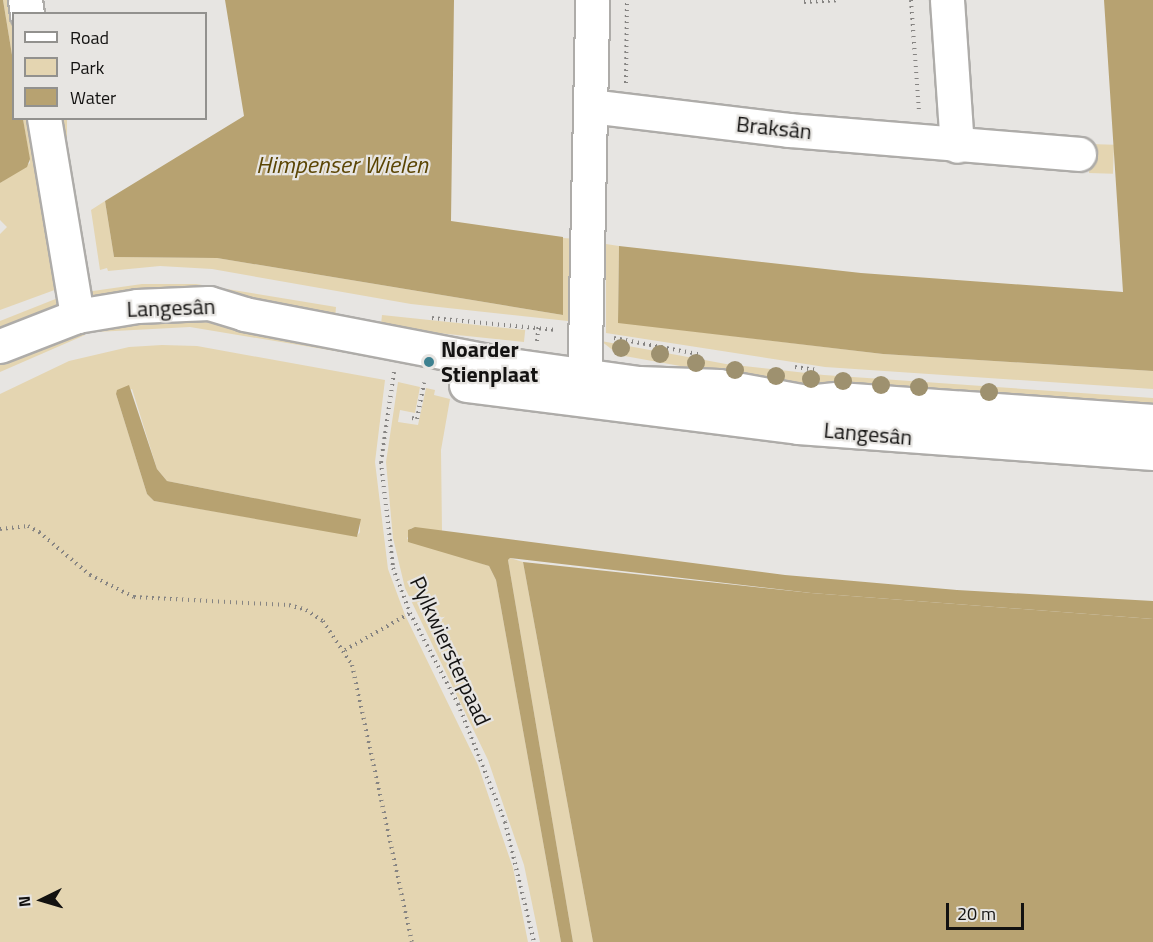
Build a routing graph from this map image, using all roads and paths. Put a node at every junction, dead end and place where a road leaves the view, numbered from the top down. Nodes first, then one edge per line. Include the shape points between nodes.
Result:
1 (592, 0) edge
2 (627, 0) edge
3 (838, 0) edge
4 (911, 0) edge
5 (947, 0) edge
6 (804, 2) dead end
7 (591, 106) junction
8 (626, 110) junction
9 (44, 120) edge
10 (921, 142) junction
11 (957, 146) junction
12 (1079, 154) dead end
13 (77, 316) junction
14 (0, 346) edge
15 (382, 352) junction
16 (585, 378) junction
17 (424, 383) dead end
18 (466, 385) dead end
19 (412, 418) dead end
20 (1153, 421) edge
21 (1153, 453) edge
22 (0, 529) edge
23 (410, 613) junction
24 (345, 650) junction
25 (412, 942) edge
26 (534, 942) edge

1 - 7 street
2 - 8 path
3 - 6 path
4 - 10 path
5 - 11 street
7 - 8 street, Braksân
7 - 16 street
8 - 10 street, Braksân
9 - 13 street
10 - 11 street, Braksân
11 - 12 street, Braksân
13 - 14 street, Langesân
13 - 15 street, Langesân via 137,306 209,303
15 - 16 street, Langesân
15 - 23 path, Pylkwiersterpaad via 396,368 381,454 383,501 393,568
16 - 18 street, Langesân
16 - 20 street, Langesân via 642,363 719,386 807,402 838,399
16 - 21 street, Langesân via 890,436
17 - 19 path via 417,419
22 - 24 path via 17,526 52,538 90,575 134,597 245,601 306,610 323,621
23 - 24 path
23 - 26 path, Pylkwiersterpaad via 458,704 505,822
24 - 25 path via 359,694

